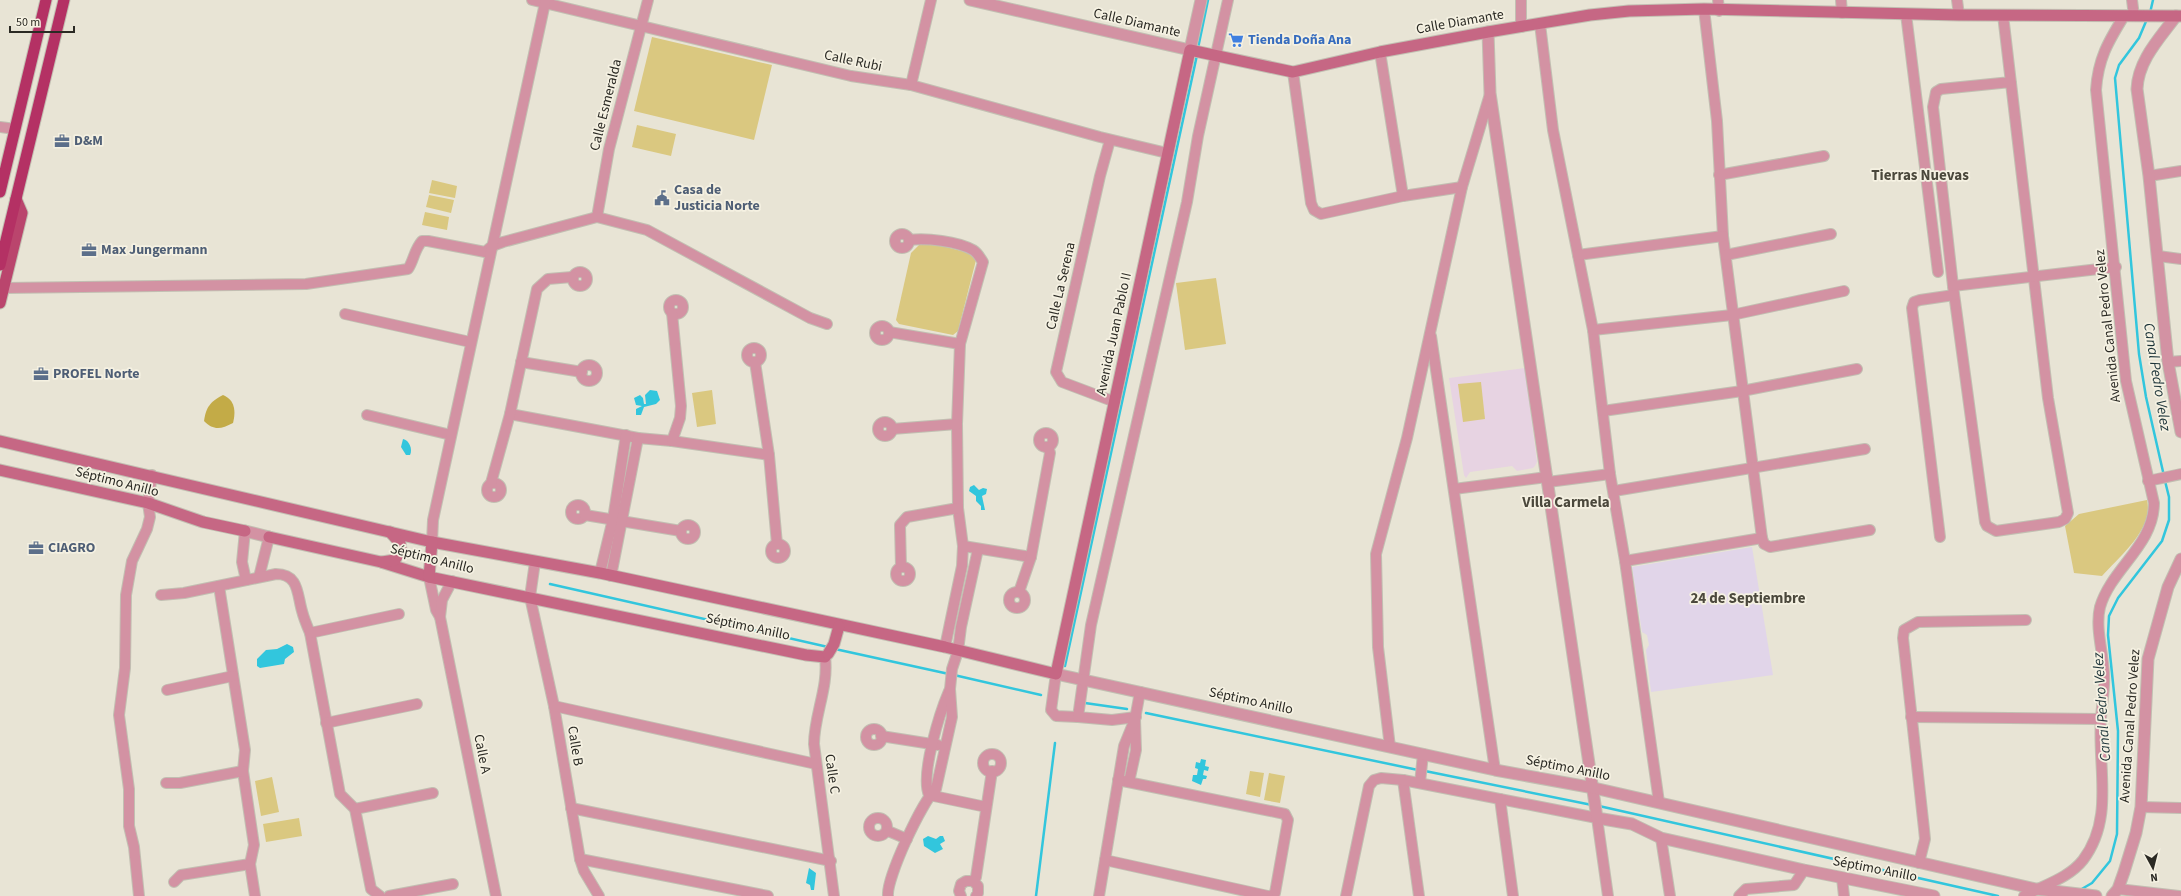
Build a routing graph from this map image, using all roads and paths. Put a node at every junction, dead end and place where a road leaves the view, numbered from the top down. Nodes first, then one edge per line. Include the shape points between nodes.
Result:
1 (46, 0) edge
2 (64, 0) edge
3 (532, 0) edge
4 (648, 0) edge
5 (931, 0) edge
6 (970, 0) edge
7 (1201, 0) edge
8 (1228, 0) edge
9 (1521, 0) edge
10 (1841, 0) edge
11 (1957, 0) edge
12 (2132, 0) edge
13 (545, 3) junction
14 (1719, 5) edge
15 (1704, 9) junction
16 (1842, 13) junction
17 (1906, 14) junction
18 (1959, 15) junction
19 (2003, 15) junction
20 (2132, 16) junction
21 (2179, 16) edge
22 (1540, 24) junction
23 (640, 26) junction
24 (1521, 27) junction
25 (1488, 32) junction
26 (1196, 52) junction
27 (1380, 52) junction
28 (1216, 55) junction
29 (1293, 72) junction
30 (2011, 82) junction
31 (911, 85) junction
32 (1490, 93) junction
33 (0, 127) edge
34 (15, 129) junction
35 (1110, 140) junction
36 (1167, 153) junction
37 (1824, 156) dead end
38 (2181, 171) edge
39 (1719, 175) junction
40 (2149, 176) junction
41 (1462, 187) junction
42 (0, 192) edge
43 (1403, 196) junction
44 (16, 199) junction
45 (597, 217) junction
46 (1831, 234) dead end
47 (1723, 236) junction
48 (909, 240) dead end
49 (492, 246) junction
50 (1578, 255) junction
51 (1726, 255) junction
52 (2158, 256) junction
53 (2181, 259) edge
54 (0, 266) edge
55 (2116, 267) junction
56 (1938, 272) dead end
57 (2034, 276) junction
58 (572, 277) dead end
59 (4, 288) junction
60 (1954, 290) junction
61 (1844, 291) dead end
62 (0, 303) edge
63 (672, 313) dead end
64 (346, 314) dead end
65 (1732, 315) junction
66 (827, 324) dead end
67 (1430, 330) junction
68 (1593, 330) junction
69 (889, 332) dead end
70 (470, 342) junction
71 (960, 344) junction
72 (2181, 361) edge
73 (521, 362) junction
74 (755, 362) dead end
75 (2168, 362) junction
76 (1857, 369) dead end
77 (582, 372) dead end
78 (1742, 391) junction
79 (1114, 402) junction
80 (1603, 410) junction
81 (510, 414) junction
82 (367, 415) dead end
83 (957, 424) junction
84 (892, 429) dead end
85 (2181, 432) edge
86 (451, 435) junction
87 (626, 435) junction
88 (638, 438) junction
89 (0, 441) edge
90 (672, 441) junction
91 (1048, 447) dead end
92 (1865, 449) dead end
93 (768, 455) junction
94 (1752, 469) junction
95 (0, 470) edge
96 (1610, 474) junction
97 (2181, 474) edge
98 (152, 475) junction
99 (1547, 480) junction
100 (2151, 480) junction
101 (491, 483) dead end
102 (1454, 489) junction
103 (1614, 491) junction
104 (148, 503) junction
105 (958, 508) junction
106 (585, 515) dead end
107 (613, 519) junction
108 (623, 521) junction
109 (1870, 530) dead end
110 (245, 531) junction
111 (681, 531) dead end
112 (390, 532) junction
113 (269, 537) junction
114 (1940, 537) dead end
115 (1762, 538) junction
116 (432, 542) junction
117 (777, 544) dead end
118 (963, 546) junction
119 (978, 549) junction
120 (1031, 557) junction
121 (2181, 559) edge
122 (1626, 561) junction
123 (381, 562) junction
124 (535, 562) junction
125 (901, 567) dead end
126 (600, 573) junction
127 (611, 576) junction
128 (259, 577) junction
129 (429, 577) junction
130 (246, 580) junction
131 (452, 581) junction
132 (220, 586) junction
133 (1019, 592) dead end
134 (161, 595) dead end
135 (530, 597) junction
136 (398, 614) dead end
137 (440, 617) junction
138 (2026, 620) dead end
139 (839, 626) junction
140 (310, 633) junction
141 (945, 647) junction
142 (958, 651) junction
143 (829, 652) junction
144 (1056, 674) junction
145 (233, 676) junction
146 (1082, 680) junction
147 (950, 686) junction
148 (167, 690) dead end
149 (1140, 692) junction
150 (417, 704) dead end
151 (554, 706) junction
152 (1078, 717) junction
153 (1911, 717) junction
154 (1136, 718) junction
155 (2100, 719) junction
156 (326, 723) junction
157 (881, 736) dead end
158 (932, 744) junction
159 (946, 747) junction
160 (1390, 747) junction
161 (1422, 763) junction
162 (816, 764) junction
163 (1495, 770) junction
164 (243, 771) junction
165 (992, 771) dead end
166 (1118, 780) junction
167 (1403, 780) junction
168 (1130, 782) junction
169 (166, 783) dead end
170 (1420, 783) junction
171 (1594, 788) junction
172 (433, 793) dead end
173 (929, 795) junction
174 (1500, 799) junction
175 (1659, 802) junction
176 (986, 807) junction
177 (2141, 807) junction
178 (571, 808) junction
179 (1596, 808) junction
180 (2181, 808) edge
181 (354, 809) junction
182 (888, 830) dead end
183 (1661, 838) junction
184 (907, 839) junction
185 (580, 859) junction
186 (1106, 860) junction
187 (831, 861) junction
188 (1919, 863) junction
189 (250, 864) junction
190 (1804, 870) junction
191 (1842, 878) junction
192 (174, 882) dead end
193 (973, 882) junction
194 (453, 884) dead end
195 (2036, 889) junction
196 (2115, 892) edge
197 (1913, 894) edge
198 (139, 896) edge
199 (255, 896) edge
200 (380, 896) edge
201 (389, 896) edge
202 (496, 896) edge
203 (599, 896) edge
204 (768, 896) edge
205 (834, 896) edge
206 (888, 896) edge
207 (961, 896) edge
208 (976, 896) edge
209 (1099, 896) edge
210 (1269, 896) edge
211 (1346, 896) edge
212 (1419, 896) edge
213 (1513, 896) edge
214 (1608, 896) edge
215 (1670, 896) edge
216 (1739, 896) edge
217 (1844, 896) edge
218 (1934, 896) edge
219 (2024, 896) edge
220 (2092, 896) edge
221 (2096, 896) edge
222 (2179, 896) edge

1 - 34 highway
2 - 44 highway
3 - 13 street, Calle Rubi
4 - 23 street, Calle Esmeralda
5 - 31 street
6 - 26 street, Calle Diamante
7 - 26 street, Avenida Juan Pablo II
8 - 28 street
9 - 24 street
10 - 16 street
11 - 18 street
12 - 20 street
13 - 23 street, Calle Rubi
13 - 49 street
14 - 15 main road, Calle Diamante
14 - 16 main road, Calle Diamante
15 - 22 main road, Calle Diamante via 1629,11
15 - 39 street via 1717,121
16 - 17 main road, Calle Diamante
17 - 18 main road, Calle Diamante
17 - 56 street
18 - 19 main road, Calle Diamante
19 - 20 main road, Calle Diamante
19 - 30 street
20 - 21 main road, Calle Diamante
20 - 55 street, Avenida Canal Pedro Velez via 2104,49 2098,69 2096,90
21 - 40 street via 2141,65 2137,78
22 - 24 main road, Calle Diamante
22 - 50 street via 1553,130
23 - 31 street, Calle Rubi via 850,76
23 - 45 street, Calle Esmeralda via 609,149
24 - 25 main road, Calle Diamante
25 - 27 main road, Calle Diamante
25 - 32 street
26 - 28 main road, Calle Diamante
26 - 36 main road, Avenida Juan Pablo II
27 - 29 main road, Calle Diamante
27 - 43 street
28 - 29 main road, Calle Diamante
28 - 146 street via 1186,202 1091,625
29 - 43 street via 1314,210 1321,214
30 - 57 street
30 - 60 street via 1941,89 1936,92 1934,99
31 - 35 street, Calle Rubi
32 - 41 street
32 - 99 street
33 - 34 street
34 - 42 highway
35 - 36 street, Calle Rubi
35 - 79 street, Calle La Serena via 1056,372 1062,382
36 - 79 main road, Avenida Juan Pablo II
37 - 39 street
38 - 40 street
39 - 47 street
40 - 52 street
41 - 43 street
41 - 67 street
44 - 54 highway
44 - 59 main road via 22,214
45 - 49 street
45 - 66 street via 647,230 810,318
46 - 51 street
47 - 50 street
47 - 51 street
48 - 71 street via 932,239 968,248 975,251 983,262
49 - 59 street via 485,252 422,241 408,269 306,284
49 - 70 street
50 - 68 street
51 - 65 street
52 - 53 street
52 - 75 street
55 - 57 street
55 - 100 street, Avenida Canal Pedro Velez via 2126,381
57 - 60 street
57 - 60 street via 2048,398 2068,505 2065,519 2059,522 2001,531 1991,529 1985,522
58 - 73 street via 548,280 538,289
59 - 62 main road
60 - 114 street via 1914,302 1912,308
61 - 65 street
63 - 90 street via 681,406 680,418
64 - 70 street
65 - 68 street
65 - 78 street
67 - 102 street
67 - 160 street via 1376,554 1378,647
68 - 80 street
69 - 71 street
70 - 86 street
71 - 83 street
72 - 75 street
73 - 77 street
73 - 81 street
74 - 93 street
75 - 85 street
76 - 78 street
78 - 80 street
78 - 94 street
79 - 144 main road, Avenida Juan Pablo II
80 - 96 street
81 - 87 street
81 - 101 street
82 - 86 street
83 - 84 street
83 - 105 street
86 - 116 street via 432,520
87 - 88 street
87 - 107 street
88 - 90 street
88 - 108 street
89 - 98 main road, Séptimo Anillo
90 - 93 street
91 - 120 street via 1050,453
92 - 94 street
93 - 117 street
94 - 103 street
94 - 115 street
95 - 104 main road, Séptimo Anillo
96 - 99 street
96 - 103 street
97 - 100 street
98 - 104 street
98 - 112 main road, Séptimo Anillo
99 - 102 street
99 - 171 street
100 - 155 street, Avenida Canal Pedro Velez via 2154,504 2151,525 2112,582 2100,608 2104,680
102 - 163 street
103 - 122 street
104 - 110 main road, Séptimo Anillo via 203,522
104 - 198 street via 148,529 132,561 126,595 125,668 119,715 129,789 128,826 134,847
105 - 118 street
105 - 125 street via 907,517 903,520 900,525
106 - 107 street
107 - 108 street
107 - 126 street
108 - 111 street
108 - 127 street
109 - 115 street via 1770,547 1764,544
110 - 113 street, Séptimo Anillo
110 - 130 street via 242,562
112 - 116 main road, Séptimo Anillo
112 - 123 main road via 400,543 401,550 395,560
113 - 123 main road, Séptimo Anillo
113 - 128 street
115 - 122 street
116 - 124 main road, Séptimo Anillo
116 - 129 main road
118 - 119 street
118 - 141 street via 962,566
119 - 120 street
119 - 142 street
120 - 133 street
121 - 177 street, Avenida Canal Pedro Velez via 2168,587 2148,659
122 - 175 street
123 - 129 main road, Séptimo Anillo
124 - 126 main road, Séptimo Anillo
124 - 135 street
126 - 127 main road, Séptimo Anillo
127 - 139 main road, Séptimo Anillo
128 - 130 street
128 - 140 street via 282,574 293,579
129 - 131 main road, Séptimo Anillo
129 - 137 street via 436,610
130 - 132 street
131 - 135 main road, Séptimo Anillo
131 - 137 street via 442,600
132 - 134 street
132 - 145 street
135 - 143 main road, Séptimo Anillo via 806,655
135 - 151 street, Calle B
136 - 140 street
137 - 202 street, Calle A
138 - 153 street via 1911,624 1904,630 1903,638
139 - 141 main road, Séptimo Anillo
139 - 143 main road
140 - 156 street
141 - 142 main road, Séptimo Anillo
142 - 144 main road, Séptimo Anillo
142 - 147 street
143 - 162 street, Calle C via 814,734
144 - 146 street, Séptimo Anillo
144 - 152 street via 1051,710 1053,714
145 - 148 street
145 - 164 street via 245,750
146 - 149 street, Séptimo Anillo
146 - 152 street
147 - 158 street via 938,716
147 - 159 street via 952,716
149 - 154 street
149 - 160 street, Séptimo Anillo
150 - 156 street
151 - 162 street
151 - 178 street, Calle B
152 - 154 street via 1112,720
153 - 155 street
153 - 188 street via 1925,839
154 - 166 street via 1126,738
154 - 168 street via 1136,750
155 - 195 street, Avenida Canal Pedro Velez via 2103,797 2098,833 2091,847 2073,870
156 - 181 street via 340,794
157 - 158 street
158 - 159 street
158 - 173 street via 926,787
159 - 173 street via 936,789
160 - 161 street, Séptimo Anillo
161 - 163 street, Séptimo Anillo
161 - 170 street
162 - 187 street, Calle C
163 - 171 street, Séptimo Anillo
164 - 169 street via 180,783
164 - 189 street via 254,845
165 - 176 street
166 - 168 street
166 - 186 street
167 - 170 street, Séptimo Anillo
167 - 211 street, Séptimo Anillo via 1381,778 1374,780 1369,786
167 - 212 street
168 - 210 street via 1286,814 1288,820 1275,893
170 - 174 street, Séptimo Anillo
171 - 175 street, Séptimo Anillo
171 - 179 street
172 - 181 street
173 - 176 street
173 - 184 street
174 - 179 street, Séptimo Anillo
174 - 213 street
175 - 188 street, Séptimo Anillo
176 - 193 street via 976,877
177 - 180 street
177 - 196 street, Avenida Canal Pedro Velez via 2136,833
178 - 185 street, Calle B
178 - 187 street
179 - 183 street, Séptimo Anillo
179 - 214 street
181 - 200 street via 371,889
182 - 184 street
183 - 190 street, Séptimo Anillo
183 - 215 street
184 - 206 street via 888,887
185 - 203 street, Calle B
185 - 204 street
186 - 209 street
186 - 210 street
187 - 205 street, Calle C
188 - 195 street, Séptimo Anillo
189 - 192 street via 180,876
189 - 199 street
190 - 191 street, Séptimo Anillo
190 - 216 street via 1794,885 1746,889
191 - 197 street, Séptimo Anillo
191 - 217 street
193 - 207 street via 966,881 961,884
193 - 208 street via 978,886
194 - 201 street
195 - 219 street, Avenida Canal Pedro Velez
195 - 220 street, Séptimo Anillo
196 - 222 street
197 - 218 street, Séptimo Anillo
220 - 221 street, Séptimo Anillo

